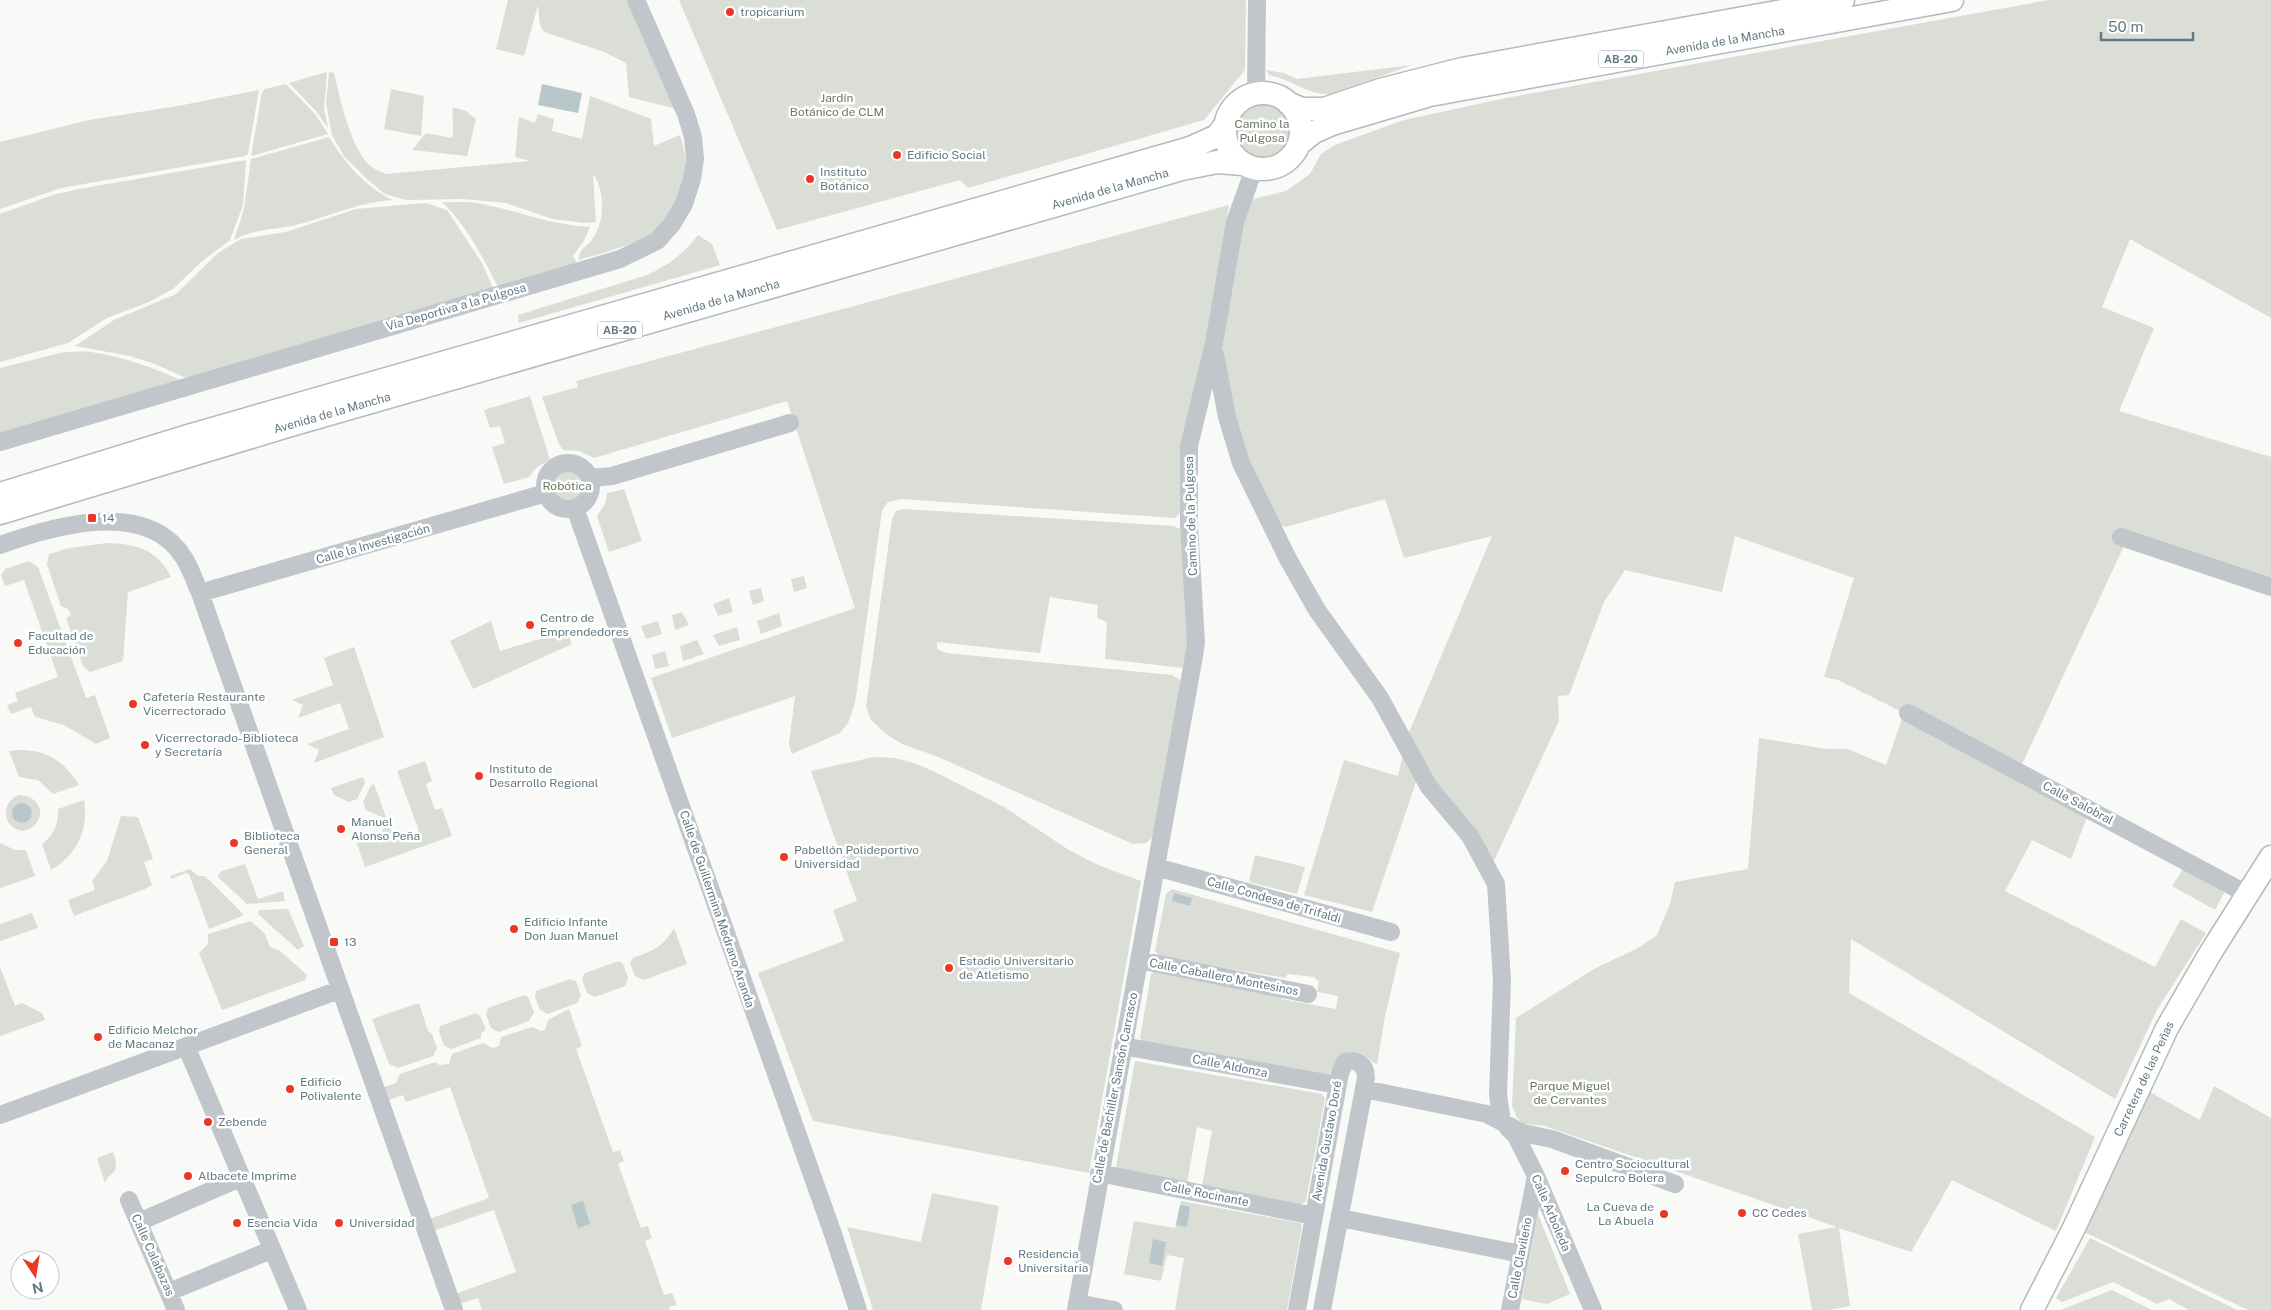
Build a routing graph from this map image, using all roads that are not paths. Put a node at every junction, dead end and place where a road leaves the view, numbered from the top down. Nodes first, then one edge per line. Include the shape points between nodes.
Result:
1 (636, 0) edge
2 (1256, 0) edge
3 (1843, 0) edge
4 (1952, 0) edge
5 (1256, 94) junction
6 (1288, 103) junction
7 (1225, 125) junction
8 (1299, 144) junction
9 (1248, 166) junction
10 (1214, 343) junction
11 (790, 423) dead end
12 (0, 442) edge
13 (590, 478) junction
14 (546, 493) junction
15 (0, 494) edge
16 (575, 508) junction
17 (0, 512) edge
18 (2121, 537) dead end
19 (0, 545) edge
20 (2271, 587) edge
21 (200, 593) junction
22 (1908, 713) dead end
23 (2271, 857) edge
24 (1156, 867) junction
25 (2247, 894) junction
26 (1391, 932) dead end
27 (1140, 960) junction
28 (339, 990) junction
29 (1308, 994) dead end
30 (186, 1046) junction
31 (1123, 1046) junction
32 (1337, 1086) junction
33 (1364, 1089) junction
34 (0, 1115) edge
35 (1502, 1122) junction
36 (1099, 1173) junction
37 (1536, 1176) junction
38 (240, 1178) junction
39 (1675, 1184) dead end
40 (129, 1200) dead end
41 (1314, 1216) junction
42 (1340, 1218) junction
43 (138, 1222) junction
44 (271, 1250) junction
45 (1521, 1254) junction
46 (169, 1292) junction
47 (1076, 1306) edge
48 (176, 1310) edge
49 (298, 1310) edge
50 (454, 1310) edge
51 (858, 1310) edge
52 (1114, 1310) edge
53 (1297, 1310) edge
54 (1322, 1310) edge
55 (1510, 1310) edge
56 (1593, 1310) edge
57 (2032, 1310) edge

1 - 12 street, Vía Deportiva a la Pulgosa via 686,114 695,150 694,168 684,204 656,241 620,259
2 - 5 street
3 - 6 main road, Avenida de la Mancha / AB-20 via 1462,69 1380,90 1333,107 1310,110
4 - 8 main road, Avenida de la Mancha / AB-20 via 1430,96 1332,124
5 - 6 main road via 1270,94
5 - 7 main road, AB-20 via 1235,106
6 - 8 main road via 1300,123
7 - 9 main road via 1228,148 1234,157
7 - 15 main road, Avenida de la Mancha / AB-20 via 1217,136 1190,148 188,436
8 - 9 main road, AB-20 via 1290,158 1276,167
9 - 10 street, Camino de la Pulgosa
9 - 17 main road, Avenida de la Mancha / AB-20 via 1216,162 1154,177
10 - 24 street, Camino de la Pulgosa via 1189,446 1189,524 1196,644
10 - 35 street via 1219,382 1242,463 1288,559 1317,610 1380,698 1429,787 1470,836 1496,884 1502,981 1498,1095
11 - 13 street via 612,476
13 - 14 street via 581,467 560,465 549,473
13 - 16 street via 589,496
14 - 16 street via 561,508
14 - 21 street, Calle la Investigación
16 - 51 street, Calle de Guillermina Medrano Aranda
18 - 20 street
19 - 21 street via 72,525 126,522 157,532 168,540 184,558
21 - 28 street
22 - 25 street, Calle Salobral
23 - 25 main road, Carretera de las Peñas
24 - 26 street, Calle Condesa de Trifaldi
24 - 27 street, Calle de Bachiller Sansón Carrasco
25 - 57 main road, Carretera de las Peñas via 2167,1028
27 - 29 street, Calle Caballero Montesinos
27 - 31 street, Calle de Bachiller Sansón Carrasco
28 - 30 street
28 - 50 street
30 - 34 street
30 - 38 street
31 - 32 street, Calle Aldonza
31 - 36 street, Calle de Bachiller Sansón Carrasco
32 - 33 street, Avenida Gustavo Doré via 1341,1067 1350,1060 1364,1067
32 - 41 street, Avenida Gustavo Doré
33 - 35 street via 1487,1114
33 - 42 street, Avenida Gustavo Doré
35 - 37 street, Calle Arboleda via 1516,1136
35 - 39 street via 1522,1133 1552,1139
36 - 41 street, Calle Rocinante
36 - 47 street, Calle de Bachiller Sansón Carrasco
37 - 45 street, Calle Clavileño
37 - 56 street, Calle Arboleda
38 - 43 street
38 - 44 street
40 - 43 street, Calle Calabazas
41 - 53 street, Avenida Gustavo Doré
42 - 45 street
42 - 54 street, Avenida Gustavo Doré
43 - 46 street, Calle Calabazas
44 - 46 street
44 - 49 street
45 - 55 street, Calle Clavileño
46 - 48 street, Calle Calabazas
47 - 52 street

